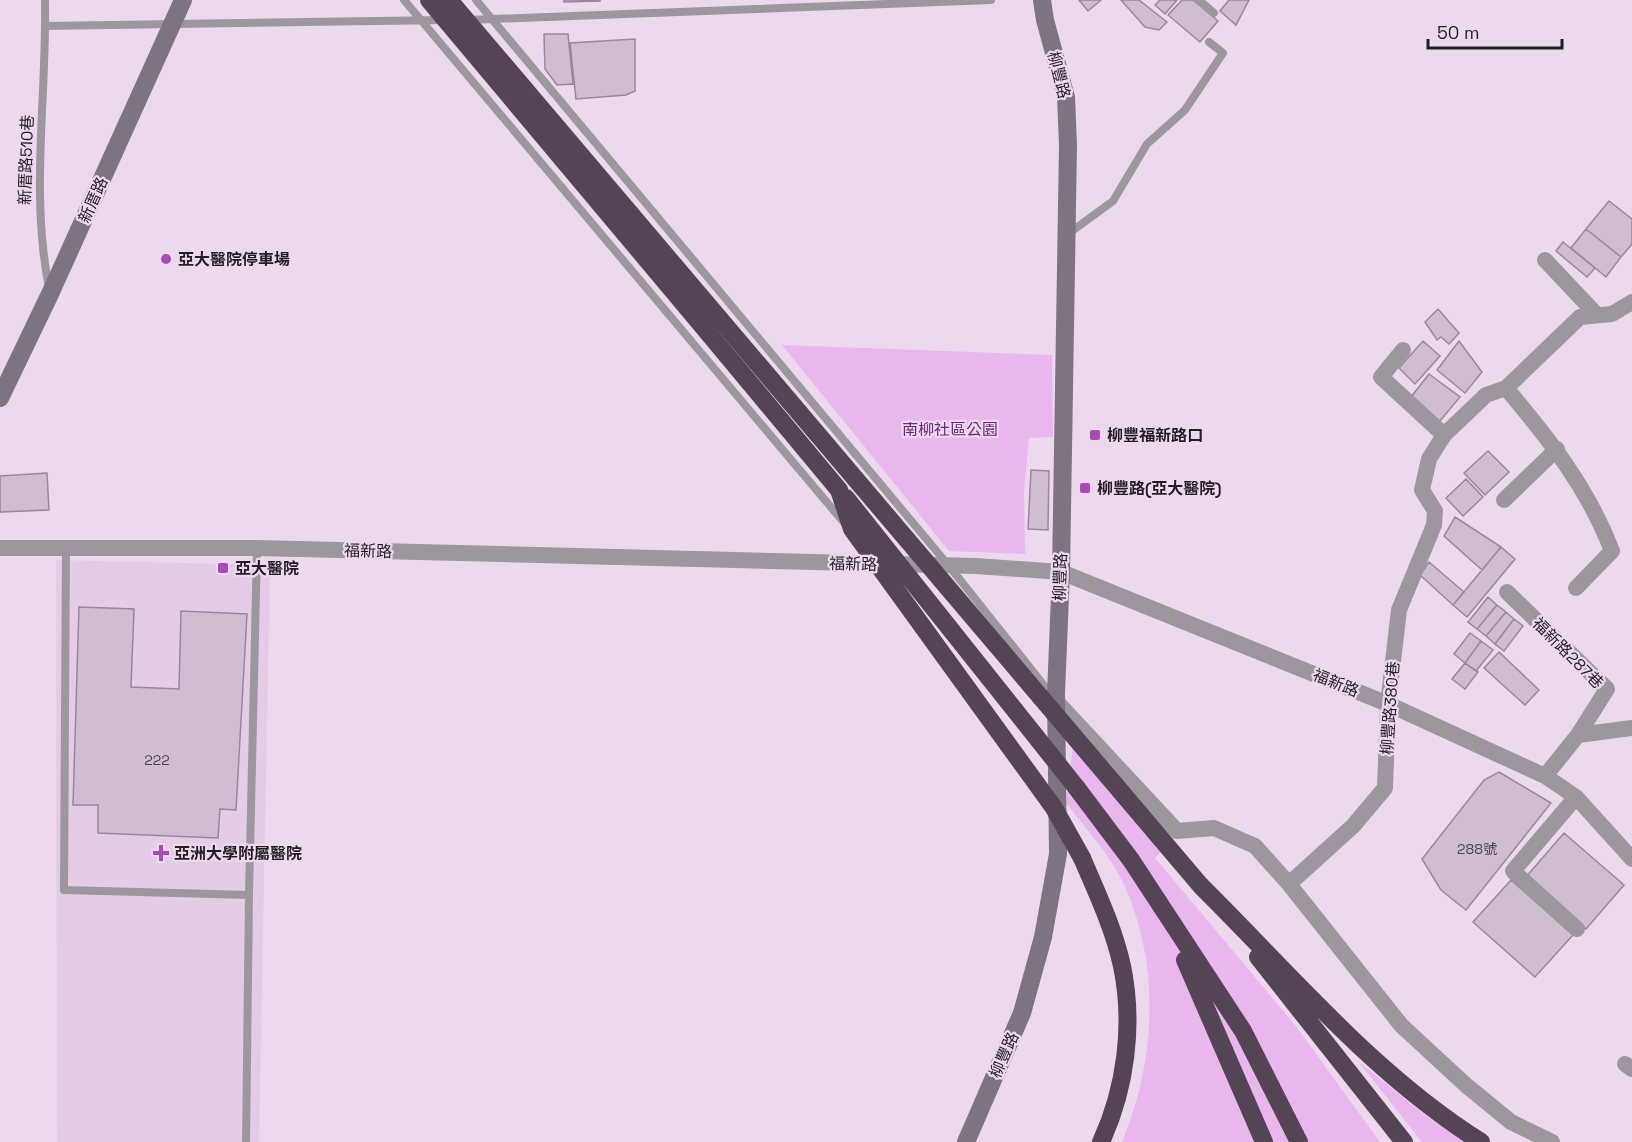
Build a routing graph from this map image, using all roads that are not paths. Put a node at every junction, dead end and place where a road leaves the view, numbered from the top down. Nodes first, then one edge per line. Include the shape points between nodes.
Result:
1 (45, 0) edge
2 (183, 0) edge
3 (404, 0) edge
4 (429, 0) edge
5 (450, 0) edge
6 (476, 0) edge
7 (991, 0) edge
8 (1042, 0) edge
9 (1199, 0) edge
10 (1214, 13) dead end
11 (491, 19) junction
12 (421, 21) junction
13 (46, 26) junction
14 (171, 26) junction
15 (1209, 42) dead end
16 (1068, 235) junction
17 (1545, 260) dead end
18 (50, 294) junction
19 (1632, 302) edge
20 (1596, 314) junction
21 (1403, 350) dead end
22 (1506, 388) junction
23 (0, 398) edge
24 (1444, 435) junction
25 (1557, 449) junction
26 (839, 490) junction
27 (1504, 500) dead end
28 (0, 548) edge
29 (66, 548) junction
30 (257, 548) junction
31 (878, 564) junction
32 (949, 566) junction
33 (1061, 572) junction
34 (1576, 588) dead end
35 (1506, 592) dead end
36 (1056, 701) junction
37 (1388, 704) junction
38 (1632, 728) edge
39 (1578, 735) junction
40 (1545, 776) junction
41 (1576, 797) junction
42 (1058, 807) junction
43 (1632, 859) edge
44 (1289, 884) junction
45 (1202, 886) junction
46 (249, 895) junction
47 (1167, 917) junction
48 (1577, 929) dead end
49 (1403, 1141) edge
50 (246, 1142) edge
51 (966, 1142) edge
52 (1101, 1142) edge
53 (1264, 1142) edge
54 (1299, 1142) edge
55 (1481, 1142) edge
56 (1552, 1142) edge

1 - 13 lane, 新厝路510巷
2 - 14 street, 新厝路
3 - 12 lane
4 - 26 highway, bridge
5 - 45 highway, bridge
6 - 11 lane
7 - 11 lane
8 - 16 street, 柳豐路 via 1066,97
9 - 10 lane
11 - 12 lane
11 - 32 lane
12 - 14 lane
12 - 31 lane
13 - 14 lane
13 - 18 lane, 新厝路510巷 via 38,198
14 - 18 street, 新厝路
15 - 16 lane via 1222,53 1194,98 1147,144 1113,201
16 - 33 street, 柳豐路
17 - 20 street
18 - 23 street, 新厝路
19 - 20 street, 柳豐路380巷 via 1612,314
20 - 22 street, 柳豐路380巷 via 1580,317
21 - 24 street via 1381,377
22 - 24 street, 柳豐路380巷 via 1486,395
22 - 25 street
24 - 37 street, 柳豐路380巷 via 1429,459 1422,489 1435,512 1434,525 1398,610
25 - 27 street
25 - 34 street via 1602,526 1612,551
26 - 47 highway, bridge via 1076,787 1131,860
26 - 52 highway, bridge via 852,529 1054,808 1106,912 1122,966 1127,1037 1121,1088
28 - 29 street, 福新路
29 - 30 street, 福新路
29 - 46 lane via 64,890
30 - 31 street, 福新路
30 - 46 lane
31 - 32 street, 福新路
31 - 42 lane
32 - 33 street, 福新路
32 - 36 lane
33 - 36 street, 柳豐路
33 - 37 street, 福新路
35 - 39 street, 福新路287巷 via 1607,689
36 - 42 street, 柳豐路
36 - 44 street via 1177,831 1214,828 1255,846
37 - 40 street, 福新路
37 - 44 street, 柳豐路380巷 via 1385,788 1353,826
38 - 39 street
39 - 40 street, 福新路287巷
40 - 41 street, 福新路
41 - 43 street, 福新路
41 - 48 street via 1513,870
42 - 51 street, 柳豐路 via 1058,854 1037,959 1022,1013
44 - 56 street via 1401,1024 1511,1122
45 - 49 highway
45 - 55 highway via 1370,1057 1442,1118
46 - 50 lane
47 - 53 highway
47 - 54 highway via 1244,1031

